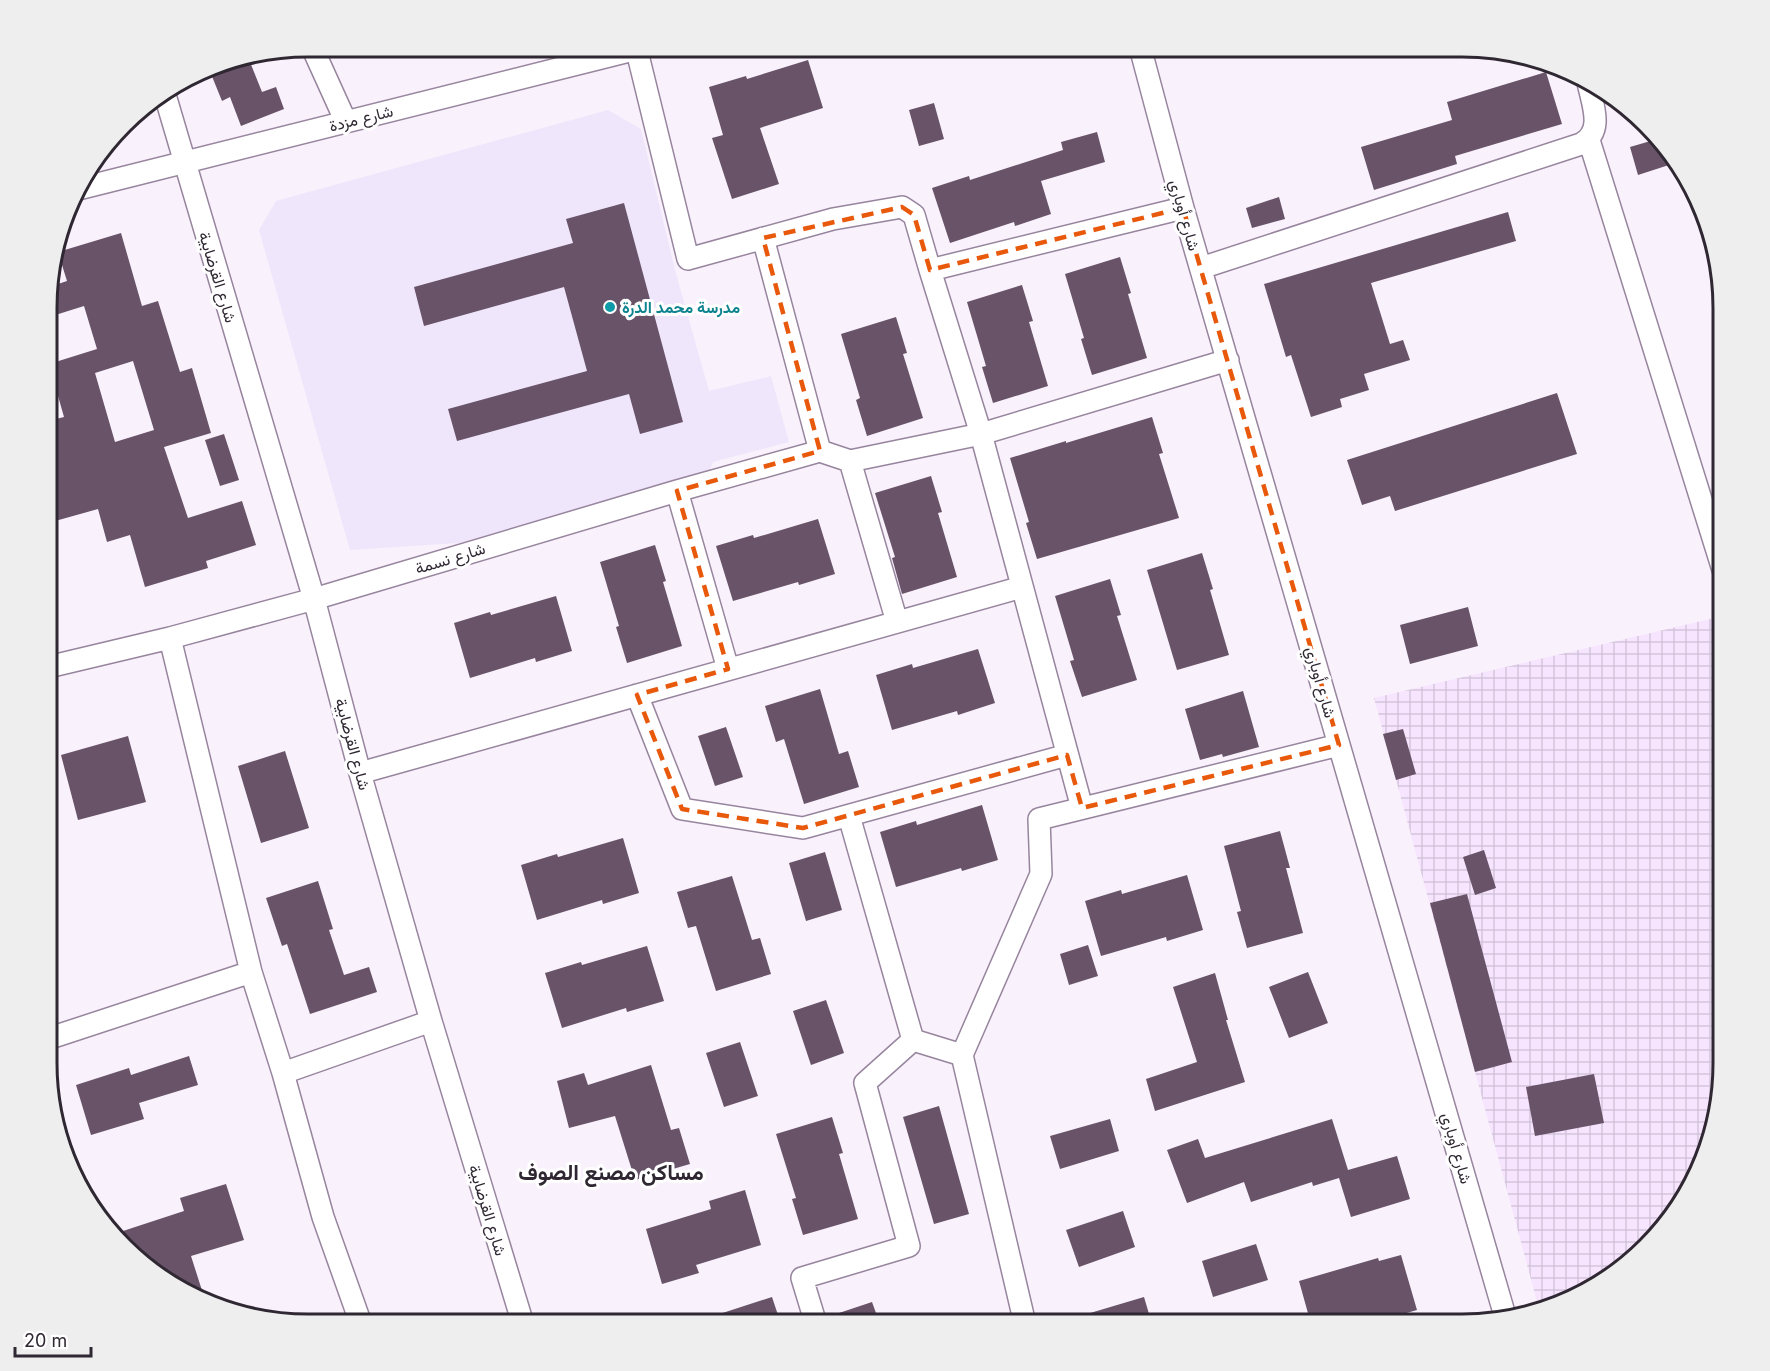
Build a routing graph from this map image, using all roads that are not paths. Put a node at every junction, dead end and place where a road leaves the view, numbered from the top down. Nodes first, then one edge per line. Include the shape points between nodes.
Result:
1 (317, 57) edge
2 (600, 57) edge
3 (641, 57) edge
4 (1143, 57) edge
5 (1590, 93) edge
6 (167, 101) edge
7 (346, 122) junction
8 (1589, 140) junction
9 (184, 163) junction
10 (89, 186) edge
11 (1183, 208) junction
12 (763, 238) junction
13 (1201, 268) junction
14 (930, 270) junction
15 (1228, 360) junction
16 (981, 434) junction
17 (820, 451) junction
18 (850, 461) junction
19 (677, 491) junction
20 (1713, 538) edge
21 (1022, 587) junction
22 (315, 598) junction
23 (897, 622) junction
24 (170, 638) junction
25 (57, 665) edge
26 (728, 669) junction
27 (637, 694) junction
28 (1339, 744) junction
29 (1067, 755) junction
30 (360, 773) junction
31 (1082, 808) junction
32 (849, 816) junction
33 (251, 972) junction
34 (431, 1021) junction
35 (57, 1036) edge
36 (913, 1040) junction
37 (962, 1054) junction
38 (283, 1072) junction
39 (1503, 1310) edge
40 (357, 1314) edge
41 (520, 1314) edge
42 (813, 1314) edge
43 (1023, 1314) edge

1 - 7 street
2 - 7 street, شارع مزدة
3 - 12 street via 688,259
4 - 11 street, شارع أوباري
5 - 8 street via 1596,119
6 - 9 street, شارع القرضابية
7 - 9 street, شارع مزدة
8 - 13 street
8 - 20 street
9 - 10 street, شارع مزدة
9 - 22 street, شارع القرضابية
11 - 13 street, شارع أوباري
11 - 14 street
12 - 14 street via 833,219 902,207 914,215
12 - 17 street
13 - 15 street, شارع أوباري
14 - 16 street
15 - 16 street
15 - 28 street, شارع أوباري
16 - 18 street
16 - 21 street
17 - 18 street
17 - 19 street, شارع نسمة
18 - 23 street
19 - 22 street, شارع نسمة
19 - 26 street
21 - 23 street
21 - 29 street
22 - 24 street, شارع نسمة
22 - 30 street, شارع القرضابية
23 - 26 street
24 - 25 street, شارع نسمة
24 - 33 street
26 - 27 street
27 - 30 street
27 - 32 street via 682,809 803,828
28 - 31 street
28 - 39 street, شارع أوباري
29 - 31 street
29 - 32 street
30 - 34 street, شارع القرضابية
31 - 37 street via 1040,819 1041,874
32 - 36 street
33 - 35 street
33 - 38 street
34 - 38 street
34 - 41 street, شارع القرضابية
36 - 37 street
36 - 42 street via 865,1083 909,1246 802,1278
37 - 43 street
38 - 40 street via 323,1217

